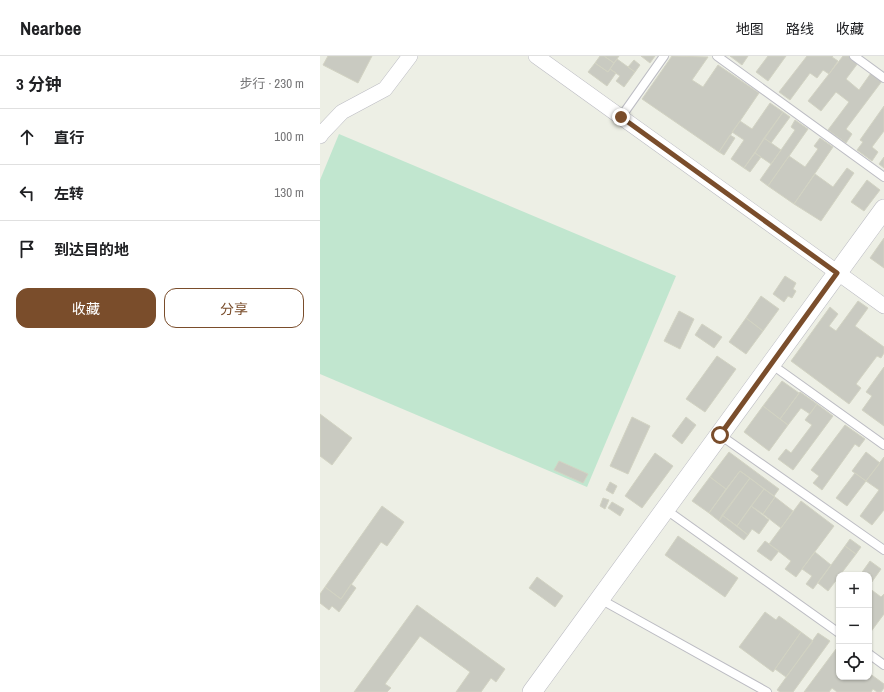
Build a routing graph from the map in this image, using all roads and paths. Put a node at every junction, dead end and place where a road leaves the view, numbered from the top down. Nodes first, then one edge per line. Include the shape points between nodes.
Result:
1 (410, 56) edge
2 (536, 56) edge
3 (664, 56) edge
4 (717, 56) edge
5 (854, 56) edge
6 (884, 78) edge
7 (621, 117) junction
8 (320, 136) edge
9 (884, 177) edge
10 (884, 209) edge
11 (837, 273) junction
12 (884, 306) edge
13 (771, 364) junction
14 (720, 435) junction
15 (884, 445) edge
16 (665, 509) junction
17 (884, 550) edge
18 (600, 599) junction
19 (836, 631) edge
20 (872, 656) edge
21 (884, 665) edge
22 (532, 692) edge
23 (767, 692) edge

1 - 8 street via 385,89 342,112
2 - 7 street
3 - 7 lane
4 - 9 lane
5 - 6 lane
7 - 11 street
10 - 11 street
11 - 12 street
11 - 13 street
13 - 14 street
13 - 15 lane
14 - 16 street
14 - 17 lane
16 - 18 street
16 - 19 lane
18 - 22 street
18 - 23 lane
20 - 21 lane

